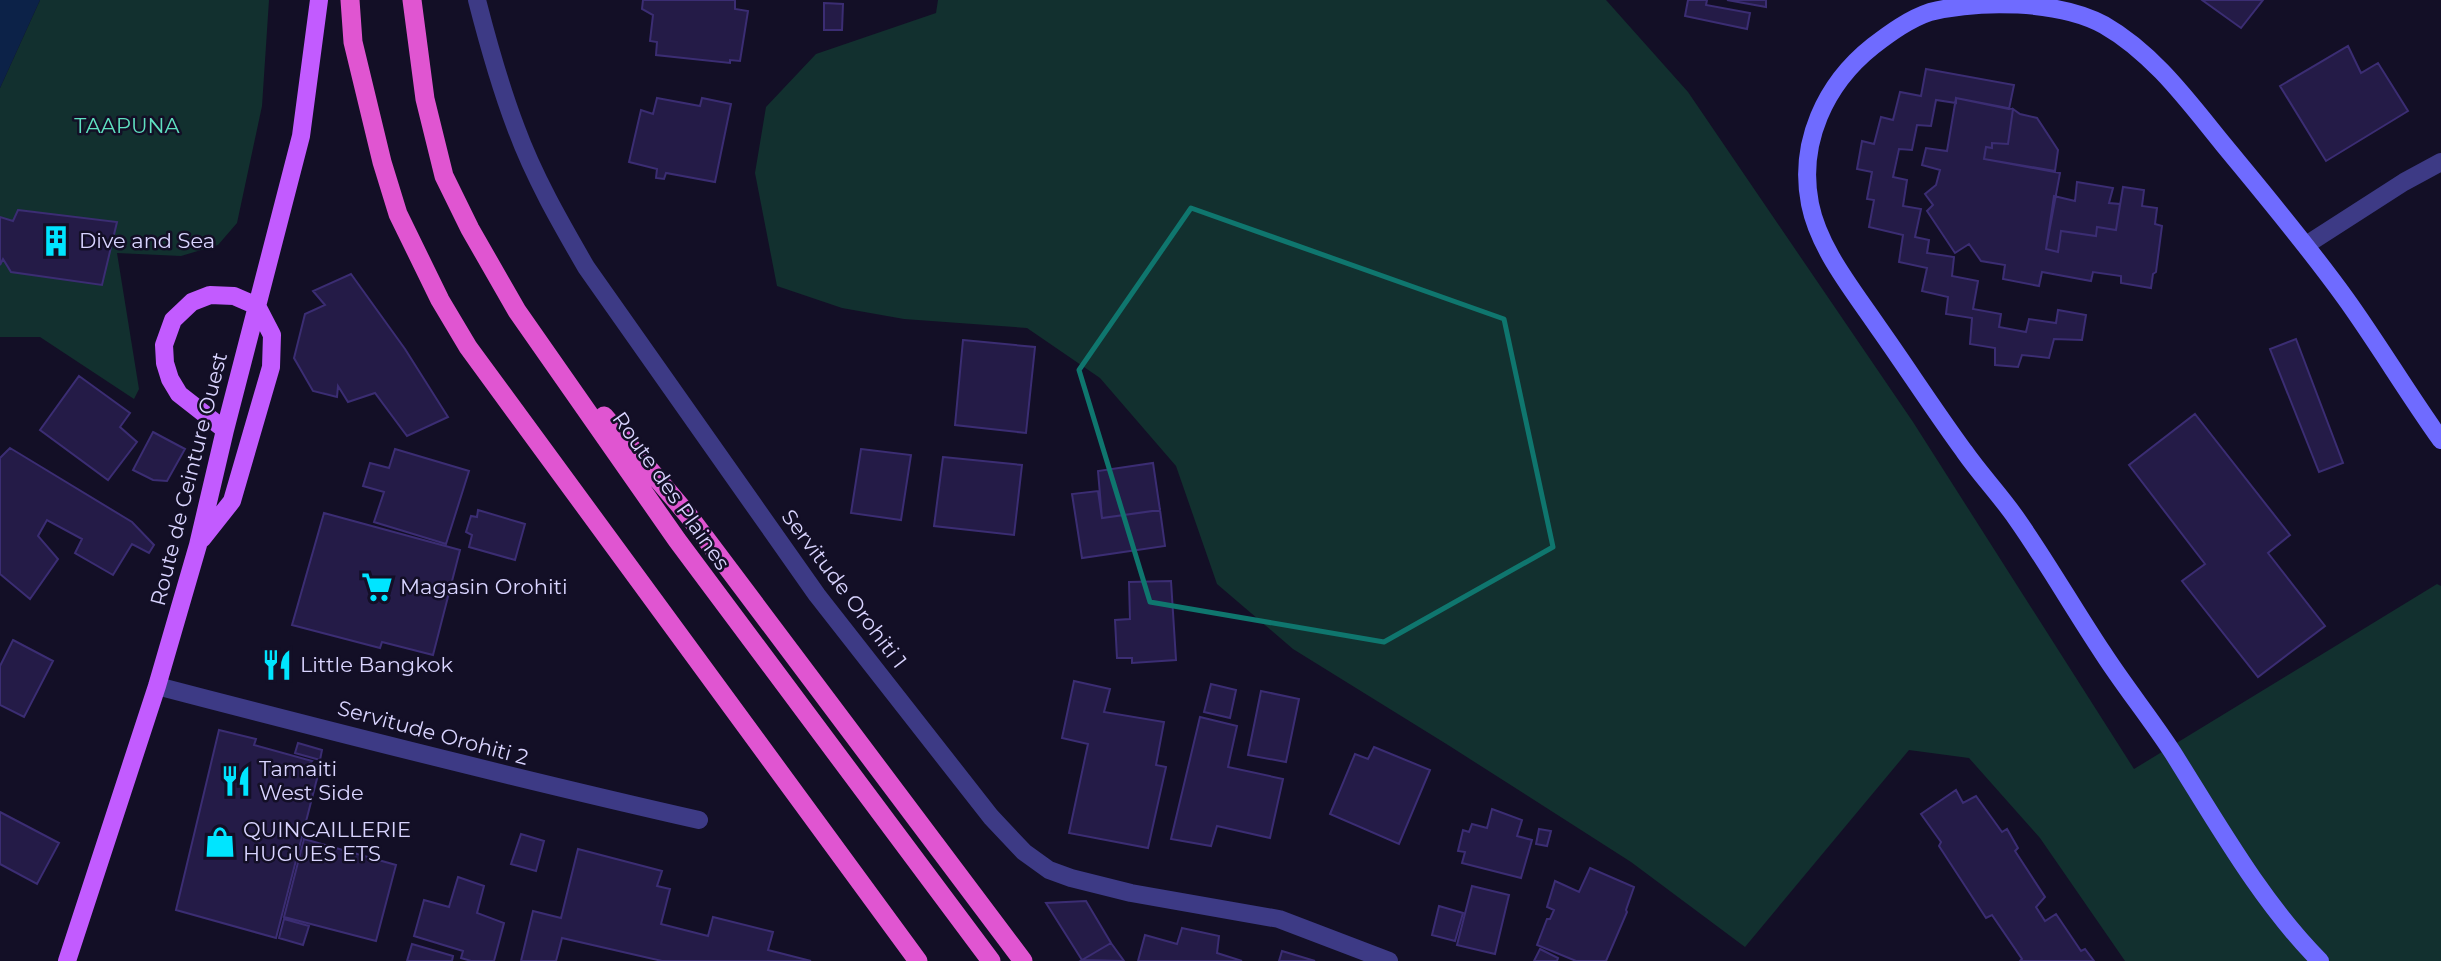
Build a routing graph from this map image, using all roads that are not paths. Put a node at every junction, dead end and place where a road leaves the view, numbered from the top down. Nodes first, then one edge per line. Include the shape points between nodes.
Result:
1 (319, 0) edge
2 (349, 0) edge
3 (412, 0) edge
4 (477, 0) edge
5 (2441, 162) edge
6 (2306, 245) junction
7 (507, 295) junction
8 (257, 306) junction
9 (225, 430) junction
10 (2441, 440) edge
11 (198, 545) junction
12 (157, 686) junction
13 (699, 820) dead end
14 (67, 961) edge
15 (919, 961) edge
16 (991, 961) edge
17 (1023, 961) edge
18 (1388, 961) edge
19 (2320, 961) edge

1 - 8 main road, Route de Ceinture Ouest via 300,136
2 - 15 highway via 353,42 382,162 398,214 440,300 468,347
3 - 7 highway, Route des Plaines via 425,99 444,176
4 - 18 street, Servitude Orohiti 1 via 516,129 586,267 817,595 991,817 1024,852 1070,878 1279,919
5 - 6 street
6 - 10 main road
6 - 19 main road via 2163,72 2127,40 2078,13 2029,1 1956,5 1930,11 1899,28 1845,74 1824,103 1809,143 1806,176 1811,209 1845,279 1965,453 2013,514 2261,887
7 - 16 highway, Route des Plaines via 677,540
7 - 17 highway via 688,515
8 - 9 main road, Route de Ceinture Ouest
8 - 9 main road via 234,296 210,295 181,310 167,332 164,354 170,379 179,394
8 - 11 main road via 272,335 271,367 232,501
9 - 11 main road, Route de Ceinture Ouest
11 - 12 main road, Route de Ceinture Ouest
12 - 13 street, Servitude Orohiti 2 via 488,772
12 - 14 main road, Route de Ceinture Ouest

